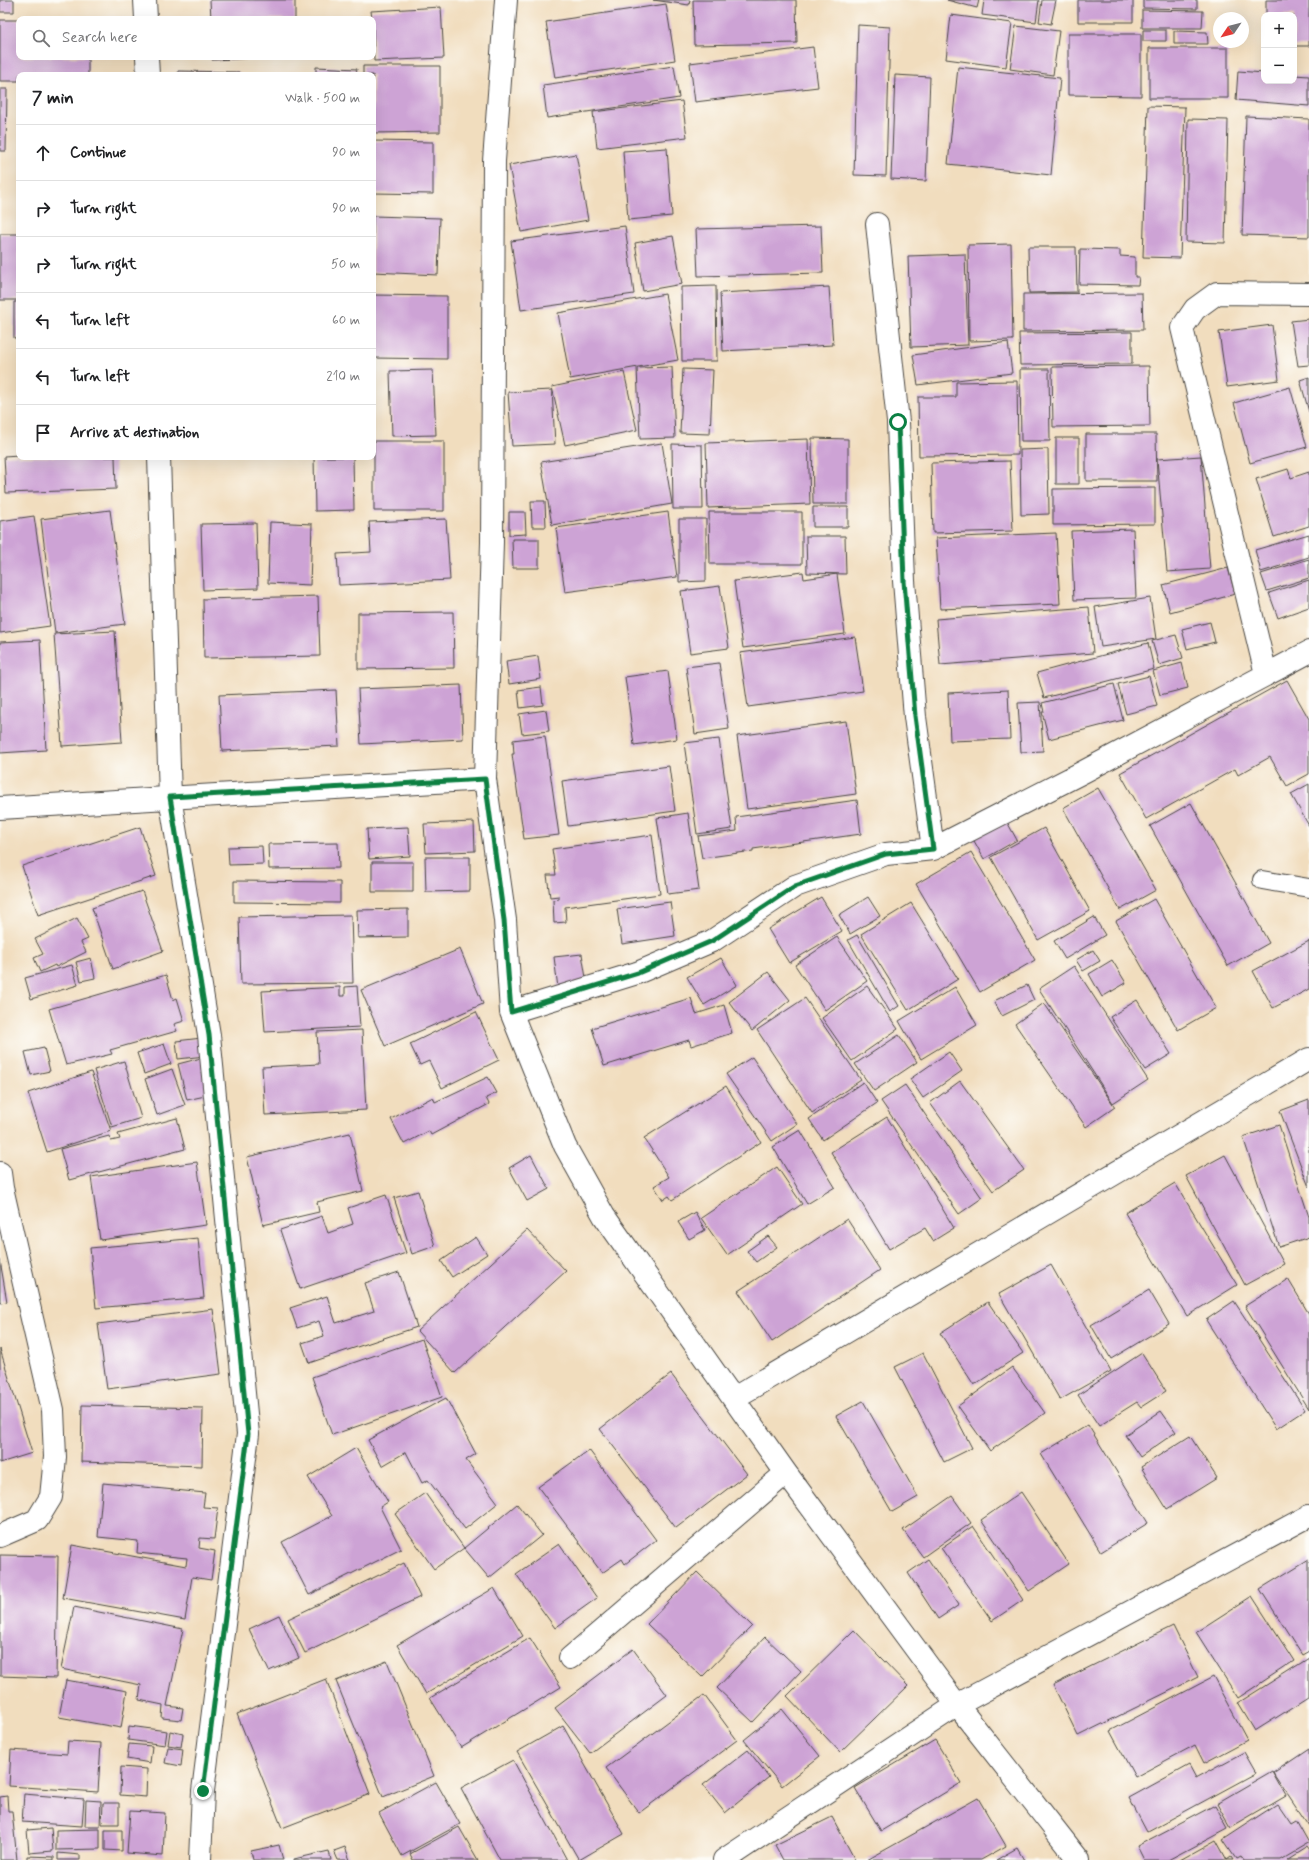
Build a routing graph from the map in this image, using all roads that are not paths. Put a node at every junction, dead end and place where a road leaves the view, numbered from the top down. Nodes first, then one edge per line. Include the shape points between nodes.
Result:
1 (145, 0) edge
2 (506, 0) edge
3 (146, 16) edge
4 (147, 60) edge
5 (148, 72) edge
6 (877, 224) dead end
7 (1309, 294) edge
8 (159, 460) edge
9 (1309, 652) edge
10 (1266, 674) junction
11 (485, 779) junction
12 (170, 797) junction
13 (0, 808) edge
14 (933, 849) junction
15 (1262, 880) dead end
16 (1309, 888) edge
17 (511, 1012) junction
18 (1309, 1059) edge
19 (1, 1183) edge
20 (734, 1398) junction
21 (786, 1473) junction
22 (1309, 1516) edge
23 (0, 1536) edge
24 (570, 1658) dead end
25 (957, 1705) junction
26 (200, 1860) edge
27 (724, 1860) edge
28 (1079, 1860) edge

1 - 3 street
2 - 11 street via 494,161 492,542
4 - 5 street
6 - 14 street via 898,422 904,581 915,716
7 - 10 street via 1217,293 1195,309 1182,328
8 - 12 street
9 - 10 street
10 - 14 street
11 - 12 street
11 - 17 street via 504,920
12 - 13 street
12 - 26 street via 209,1035 248,1434 203,1791
14 - 17 street via 886,854 795,886 712,941 638,973
15 - 16 lane
17 - 20 street via 565,1146 604,1216
18 - 20 street
19 - 23 street via 53,1410 55,1457 51,1497 37,1520
20 - 21 street
21 - 24 street
21 - 25 street
22 - 25 street
25 - 27 street
25 - 28 street

